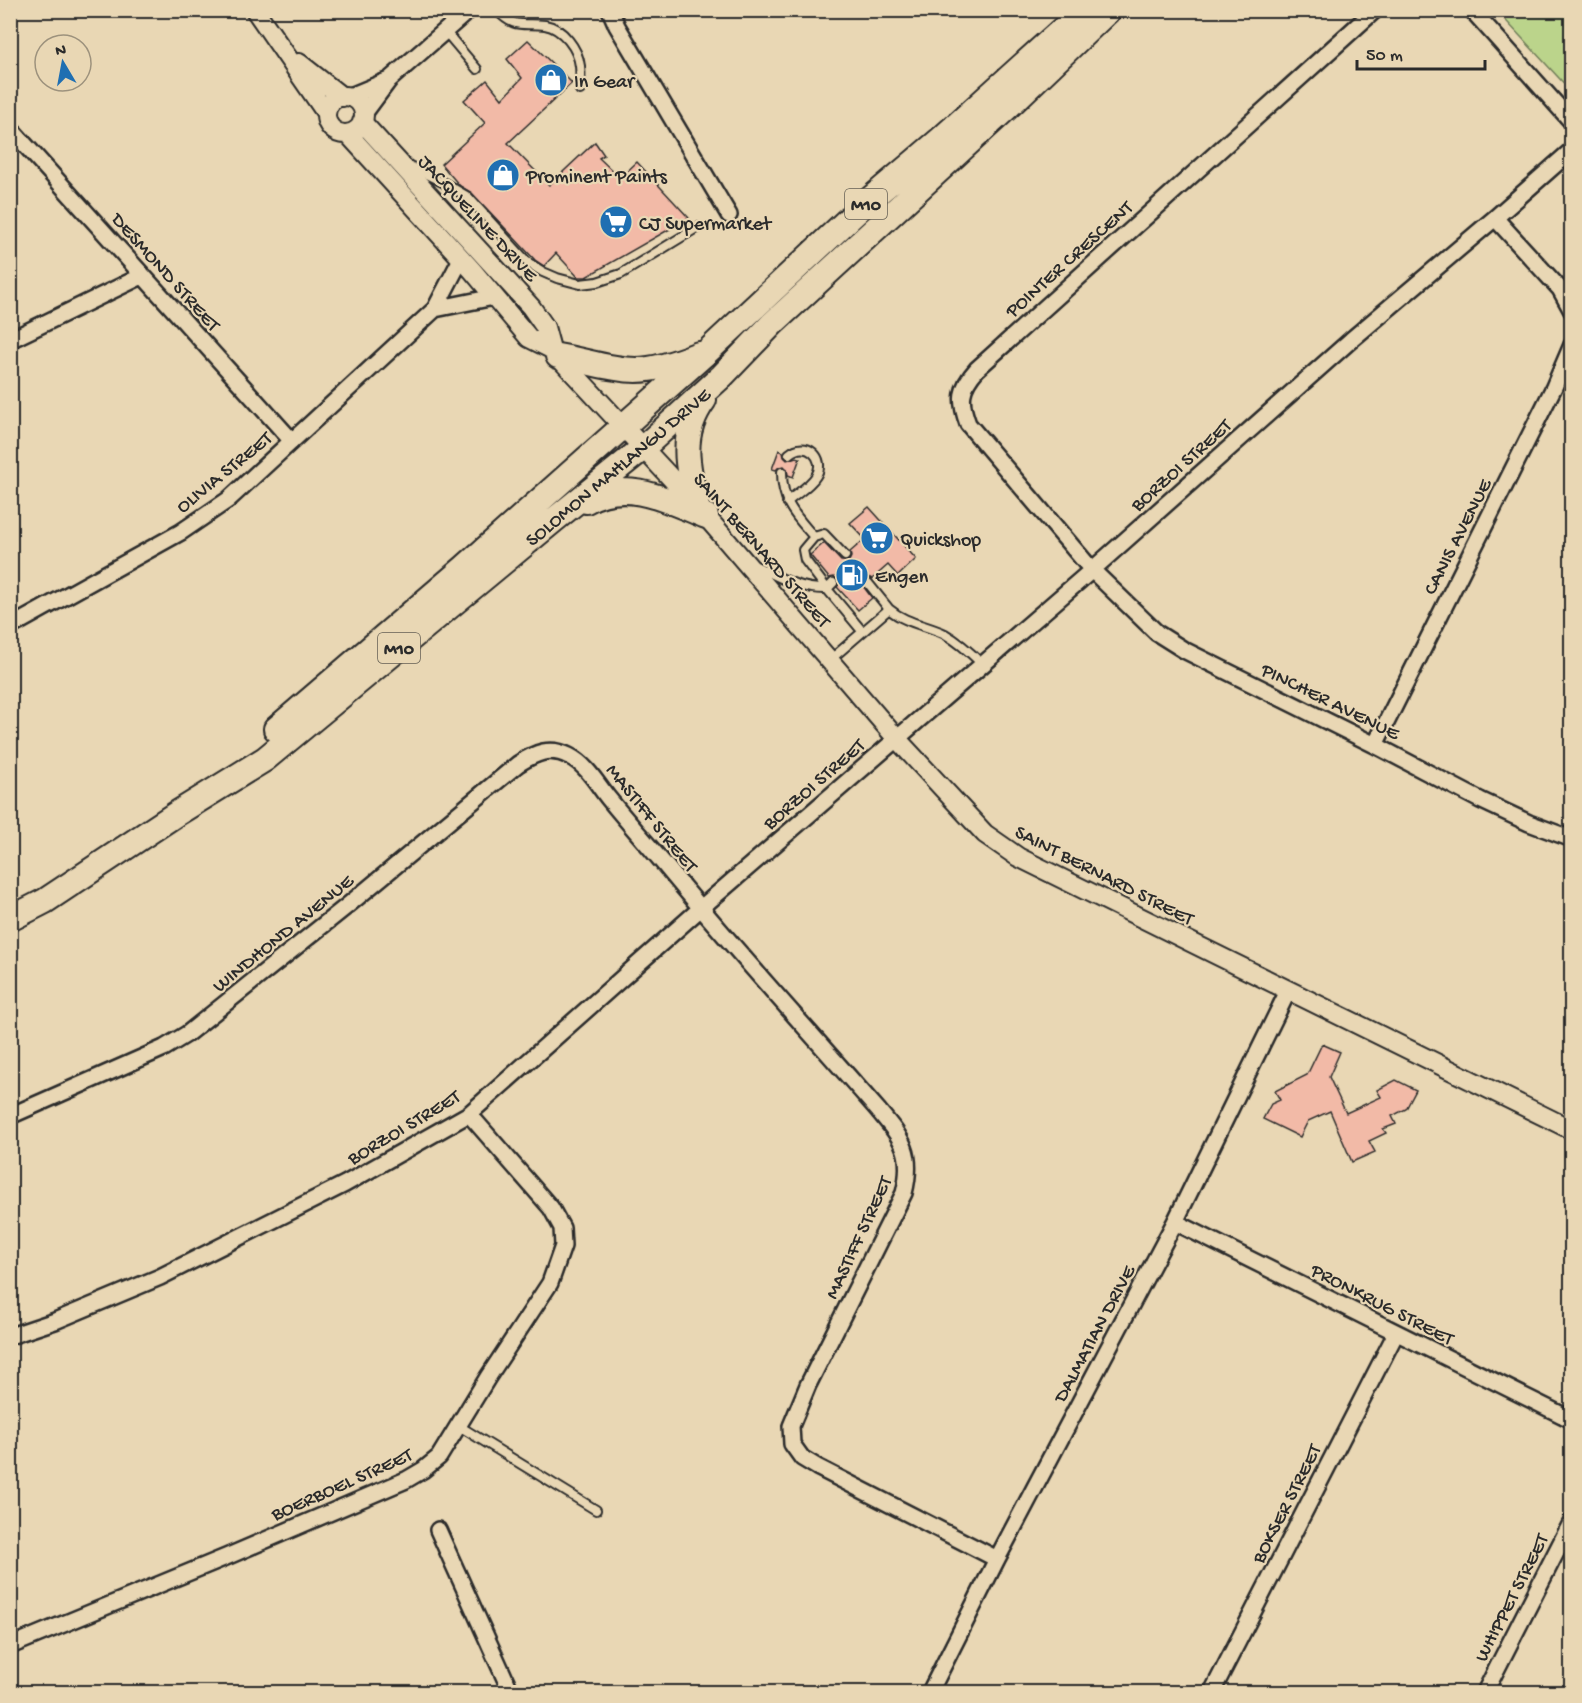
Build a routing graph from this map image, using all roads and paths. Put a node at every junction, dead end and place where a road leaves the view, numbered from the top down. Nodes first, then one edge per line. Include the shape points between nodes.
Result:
1 (255, 10) edge
2 (469, 10) edge
3 (497, 10) edge
4 (610, 10) edge
5 (1084, 10) edge
6 (1109, 10) edge
7 (1375, 10) edge
8 (1472, 10) edge
9 (445, 31) junction
10 (286, 53) junction
11 (477, 69) dead end
12 (389, 80) junction
13 (580, 90) dead end
14 (345, 97) junction
15 (326, 113) junction
16 (363, 118) junction
17 (1572, 122) edge
18 (10, 128) edge
19 (348, 134) junction
20 (1572, 150) edge
21 (395, 159) junction
22 (729, 215) dead end
23 (1495, 218) junction
24 (698, 227) dead end
25 (461, 259) junction
26 (142, 276) junction
27 (494, 297) junction
28 (435, 309) junction
29 (1572, 311) edge
30 (10, 340) edge
31 (1572, 345) edge
32 (709, 350) junction
33 (554, 353) junction
34 (722, 376) junction
35 (622, 426) junction
36 (292, 441) junction
37 (643, 448) junction
38 (789, 454) dead end
39 (782, 472) dead end
40 (787, 502) junction
41 (701, 511) junction
42 (554, 520) junction
43 (814, 537) junction
44 (845, 556) dead end
45 (744, 561) junction
46 (1092, 570) junction
47 (833, 583) dead end
48 (868, 583) dead end
49 (826, 589) junction
50 (889, 609) junction
51 (10, 627) edge
52 (862, 631) junction
53 (830, 660) junction
54 (982, 664) junction
55 (897, 739) junction
56 (1375, 745) junction
57 (559, 751) joint
58 (176, 814) junction
59 (1572, 839) edge
60 (701, 908) junction
61 (10, 919) edge
62 (1288, 991) junction
63 (469, 1114) junction
64 (10, 1116) edge
65 (1572, 1130) edge
66 (1175, 1222) junction
67 (1396, 1333) junction
68 (10, 1336) edge
69 (1572, 1420) edge
70 (459, 1426) junction
71 (596, 1510) dead end
72 (1572, 1521) edge
73 (438, 1530) dead end
74 (997, 1558) junction
75 (10, 1646) edge
76 (511, 1692) edge
77 (930, 1692) edge
78 (1212, 1692) edge
79 (1485, 1692) edge

1 - 10 street
2 - 9 street
3 - 13 lane via 517,25 548,25 563,35 576,52
4 - 22 street
5 - 32 main road, SOLOMON MAHLANGU DRIVE / M10 via 867,202
6 - 34 main road, SOLOMON MAHLANGU DRIVE via 772,324
7 - 46 street, POINTER CRESCENT via 984,363 964,387 962,397 968,424
8 - 17 street
9 - 11 lane
9 - 12 street
10 - 14 street
10 - 15 street
12 - 14 street
12 - 16 street
14 - 15 street via 331,102
14 - 16 street via 359,103
15 - 19 street via 331,129
16 - 19 street via 359,128
16 - 21 street, JACQUELINE DRIVE
18 - 26 street, DESMOND STREET
19 - 25 street, JACQUELINE DRIVE
20 - 23 street, BORZOI STREET
21 - 24 lane via 468,197 527,262 557,278 580,284 621,273
21 - 33 street, JACQUELINE DRIVE via 531,307 545,327
23 - 29 street via 1560,289
23 - 46 street, BORZOI STREET via 1351,339
25 - 27 street, JACQUELINE DRIVE
25 - 28 street, OLIVIA STREET
26 - 30 street
26 - 36 street, DESMOND STREET
27 - 28 street
27 - 33 street, JACQUELINE DRIVE via 529,338
28 - 36 street, OLIVIA STREET
31 - 56 street, CANIS AVENUE
32 - 33 main road via 678,363 638,370
32 - 35 main road, SOLOMON MAHLANGU DRIVE / M10
33 - 35 street, JACQUELINE DRIVE
34 - 37 main road, SOLOMON MAHLANGU DRIVE
34 - 41 main road via 694,414 688,436 689,475
35 - 37 street, JACQUELINE DRIVE
35 - 58 main road, SOLOMON MAHLANGU DRIVE / M10 via 464,568
36 - 51 street, OLIVIA STREET via 228,500 200,520
37 - 41 street, SAINT BERNARD STREET
37 - 42 main road, SOLOMON MAHLANGU DRIVE / M10
38 - 40 lane via 799,447 806,448 818,463 815,477
39 - 40 lane
40 - 43 lane
41 - 42 main road via 644,493 609,491
41 - 45 street, SAINT BERNARD STREET
42 - 58 main road, SOLOMON MAHLANGU DRIVE / M10 via 265,759
43 - 44 lane via 828,536
43 - 49 lane via 803,556
45 - 49 lane via 795,585
45 - 53 street, SAINT BERNARD STREET
46 - 54 street, BORZOI STREET
46 - 56 street, PINCHER AVENUE via 1157,633 1184,650
47 - 49 lane
48 - 50 lane
49 - 52 lane
50 - 52 lane
50 - 54 lane via 945,634
52 - 53 lane
53 - 55 street, SAINT BERNARD STREET
54 - 55 street, BORZOI STREET
55 - 60 street, BORZOI STREET
55 - 62 street, SAINT BERNARD STREET via 998,844
56 - 59 street, PINCHER AVENUE via 1480,800
57 - 60 street, MASTIFF STREET via 587,769
57 - 64 street, WINDHOND AVENUE via 533,754 518,764 187,1034 164,1048
58 - 61 main road, SOLOMON MAHLANGU DRIVE via 45,901
60 - 63 street, BORZOI STREET
60 - 74 street, MASTIFF STREET via 885,1118 903,1144 909,1163 904,1193 797,1410 791,1426 792,1444 802,1458 817,1467
62 - 65 street, SAINT BERNARD STREET
62 - 66 street, DALMATIAN DRIVE
63 - 68 street, BORZOI STREET via 345,1184 160,1277
63 - 70 street, BOERBOEL STREET via 551,1208 562,1228 563,1246 550,1283
66 - 67 street, PRONKRUG STREET
66 - 74 street, DALMATIAN DRIVE
67 - 69 street, PRONKRUG STREET
67 - 78 street, BOKSER STREET
70 - 71 lane
70 - 75 street, BOERBOEL STREET via 439,1457 406,1480
72 - 79 street, WHIPPET STREET
73 - 76 street
74 - 77 street, DALMATIAN DRIVE

